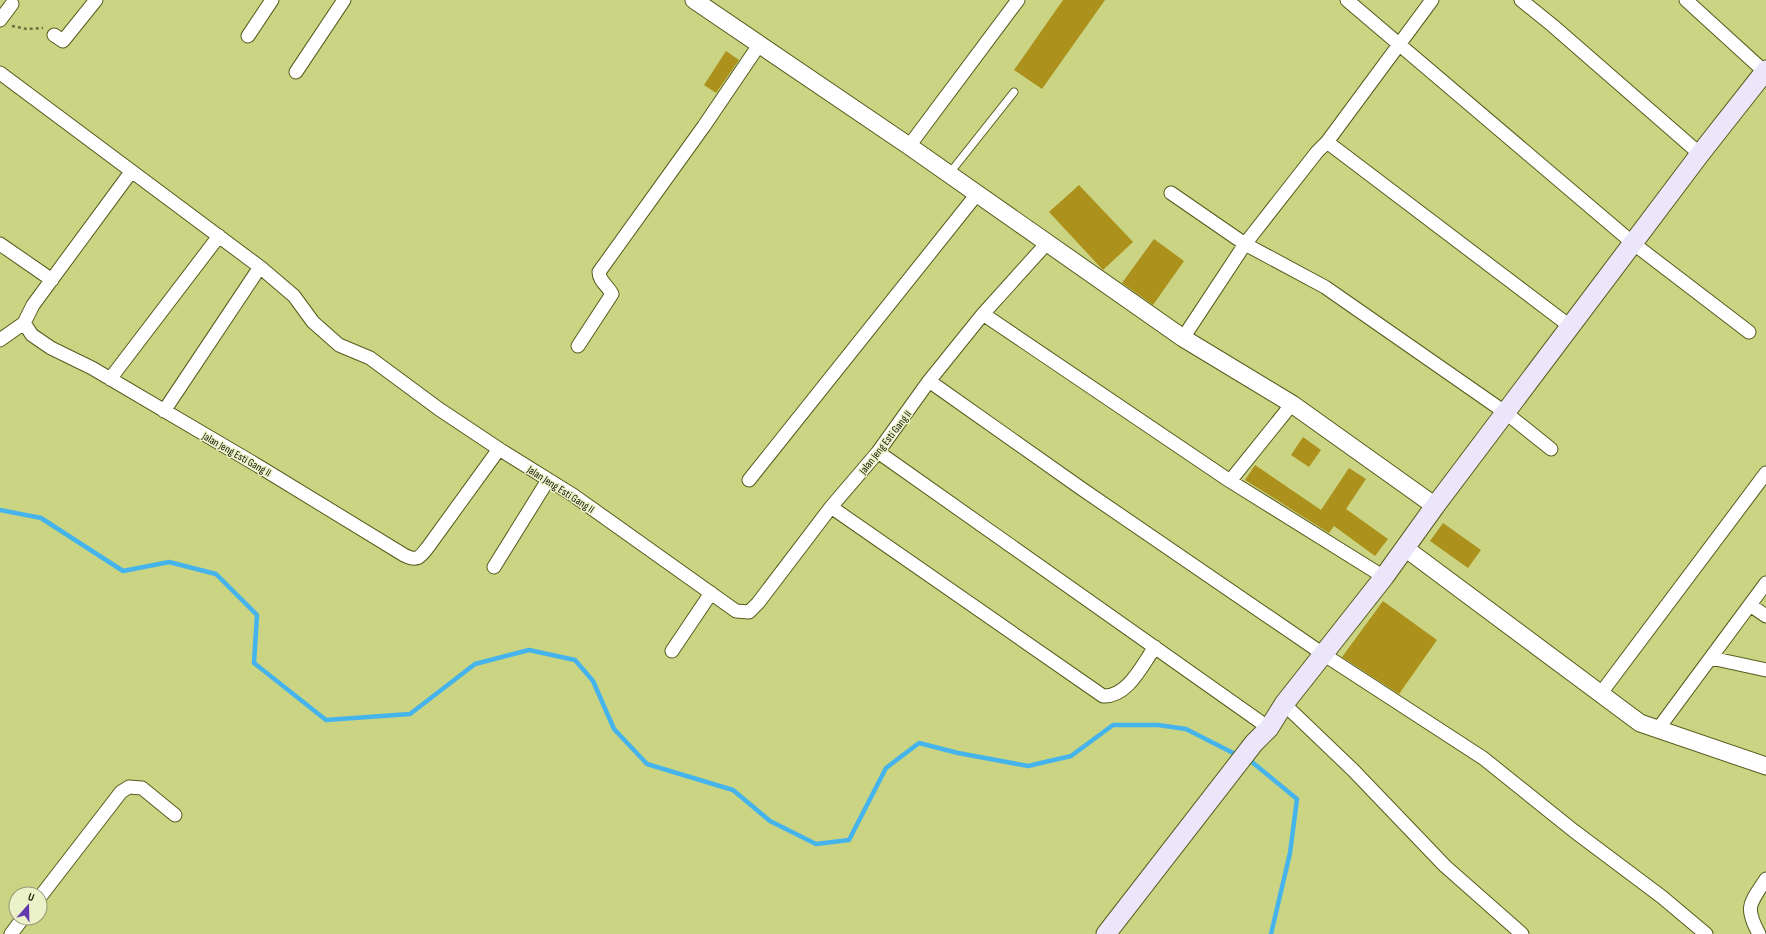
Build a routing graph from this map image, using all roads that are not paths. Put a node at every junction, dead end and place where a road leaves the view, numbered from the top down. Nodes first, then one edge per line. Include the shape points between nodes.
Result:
1 (96, 0) edge
2 (272, 0) edge
3 (344, 0) edge
4 (694, 0) edge
5 (1018, 0) edge
6 (1347, 0) edge
7 (1432, 0) edge
8 (1521, 0) edge
9 (1686, 0) edge
10 (12, 4) dead end
11 (5, 23) edge
12 (54, 34) road end
13 (248, 36) dead end
14 (1399, 44) junction
15 (759, 45) junction
16 (296, 72) dead end
17 (1765, 72) edge
18 (0, 73) edge
19 (1014, 92) dead end
20 (1327, 142) junction
21 (909, 146) junction
22 (1700, 154) junction
23 (131, 172) junction
24 (949, 174) junction
25 (1171, 193) dead end
26 (978, 194) junction
27 (219, 236) junction
28 (1047, 243) junction
29 (0, 244) edge
30 (1245, 244) junction
31 (1634, 244) junction
32 (260, 267) junction
33 (52, 280) junction
34 (983, 314) junction
35 (24, 323) junction
36 (1571, 327) junction
37 (1749, 332) dead end
38 (1183, 338) junction
39 (0, 340) edge
40 (578, 346) dead end
41 (110, 379) junction
42 (929, 381) junction
43 (1292, 404) junction
44 (164, 411) junction
45 (1506, 414) junction
46 (1551, 448) dead end
47 (499, 449) junction
48 (878, 452) junction
49 (1766, 473) edge
50 (548, 480) junction
51 (749, 480) dead end
52 (1230, 481) junction
53 (1435, 506) junction
54 (831, 507) junction
55 (1405, 548) junction
56 (494, 567) dead end
57 (1384, 577) junction
58 (1766, 583) edge
59 (711, 593) junction
60 (1750, 605) junction
61 (1766, 616) edge
62 (1155, 647) junction
63 (672, 651) dead end
64 (1323, 654) junction
65 (1710, 658) junction
66 (1766, 670) edge
67 (1601, 693) junction
68 (1284, 704) junction
69 (1269, 728) junction
70 (1658, 729) junction
71 (1766, 766) edge
72 (175, 816) dead end
73 (1766, 879) edge
74 (48, 887) edge
75 (1106, 934) edge
76 (1522, 934) edge
77 (1706, 934) edge
78 (1759, 934) edge

1 - 12 street via 63,42
2 - 13 street
3 - 16 street
4 - 15 street
5 - 21 street
6 - 14 street
7 - 14 street
8 - 22 street via 1552,24
9 - 17 street
10 - 11 street
14 - 20 street
14 - 31 street
15 - 21 street
15 - 40 street via 700,132 598,272 612,294
17 - 22 main road
18 - 23 street
19 - 24 lane
20 - 30 street
20 - 36 street
21 - 24 street
22 - 31 main road
23 - 27 street
23 - 33 street
24 - 26 street
25 - 30 street
26 - 28 street
26 - 51 street
27 - 32 street
27 - 41 street
28 - 34 street, Jalan Jeng Esti Gang II
28 - 38 street
29 - 33 street
30 - 38 street
30 - 45 street via 1325,287
31 - 36 main road
31 - 37 street
32 - 44 street
32 - 47 street via 294,296 313,322 339,345 370,358
33 - 35 street via 33,305
34 - 42 street, Jalan Jeng Esti Gang II
34 - 52 street
35 - 39 street
35 - 41 street, Jalan Jeng Esti Gang II via 32,335 51,348
36 - 45 main road
38 - 43 street
41 - 44 street, Jalan Jeng Esti Gang II
42 - 48 street, Jalan Jeng Esti Gang II
42 - 64 street
43 - 52 street
43 - 53 street
44 - 47 street, Jalan Jeng Esti Gang II via 414,559 419,558 428,547
45 - 46 street
45 - 53 main road
47 - 50 street, Jalan Jeng Esti Gang II
48 - 54 street, Jalan Jeng Esti Gang II
48 - 62 street
49 - 67 street
50 - 56 street
50 - 59 street, Jalan Jeng Esti Gang II
52 - 57 street
53 - 55 main road
54 - 59 street, Jalan Jeng Esti Gang II via 749,612 736,610
54 - 62 street via 1103,696 1110,696 1128,685
55 - 57 main road
55 - 67 street
57 - 64 main road
58 - 60 street
59 - 63 street
60 - 61 street
60 - 65 street
62 - 69 street
64 - 68 main road
64 - 77 street via 1483,758
65 - 66 street
65 - 70 street
67 - 70 street via 1640,723
68 - 69 main road
68 - 76 street via 1353,770 1445,866
69 - 75 main road via 1254,743
70 - 71 street
72 - 74 street via 142,788 129,786
73 - 78 street via 1751,902 1752,920

